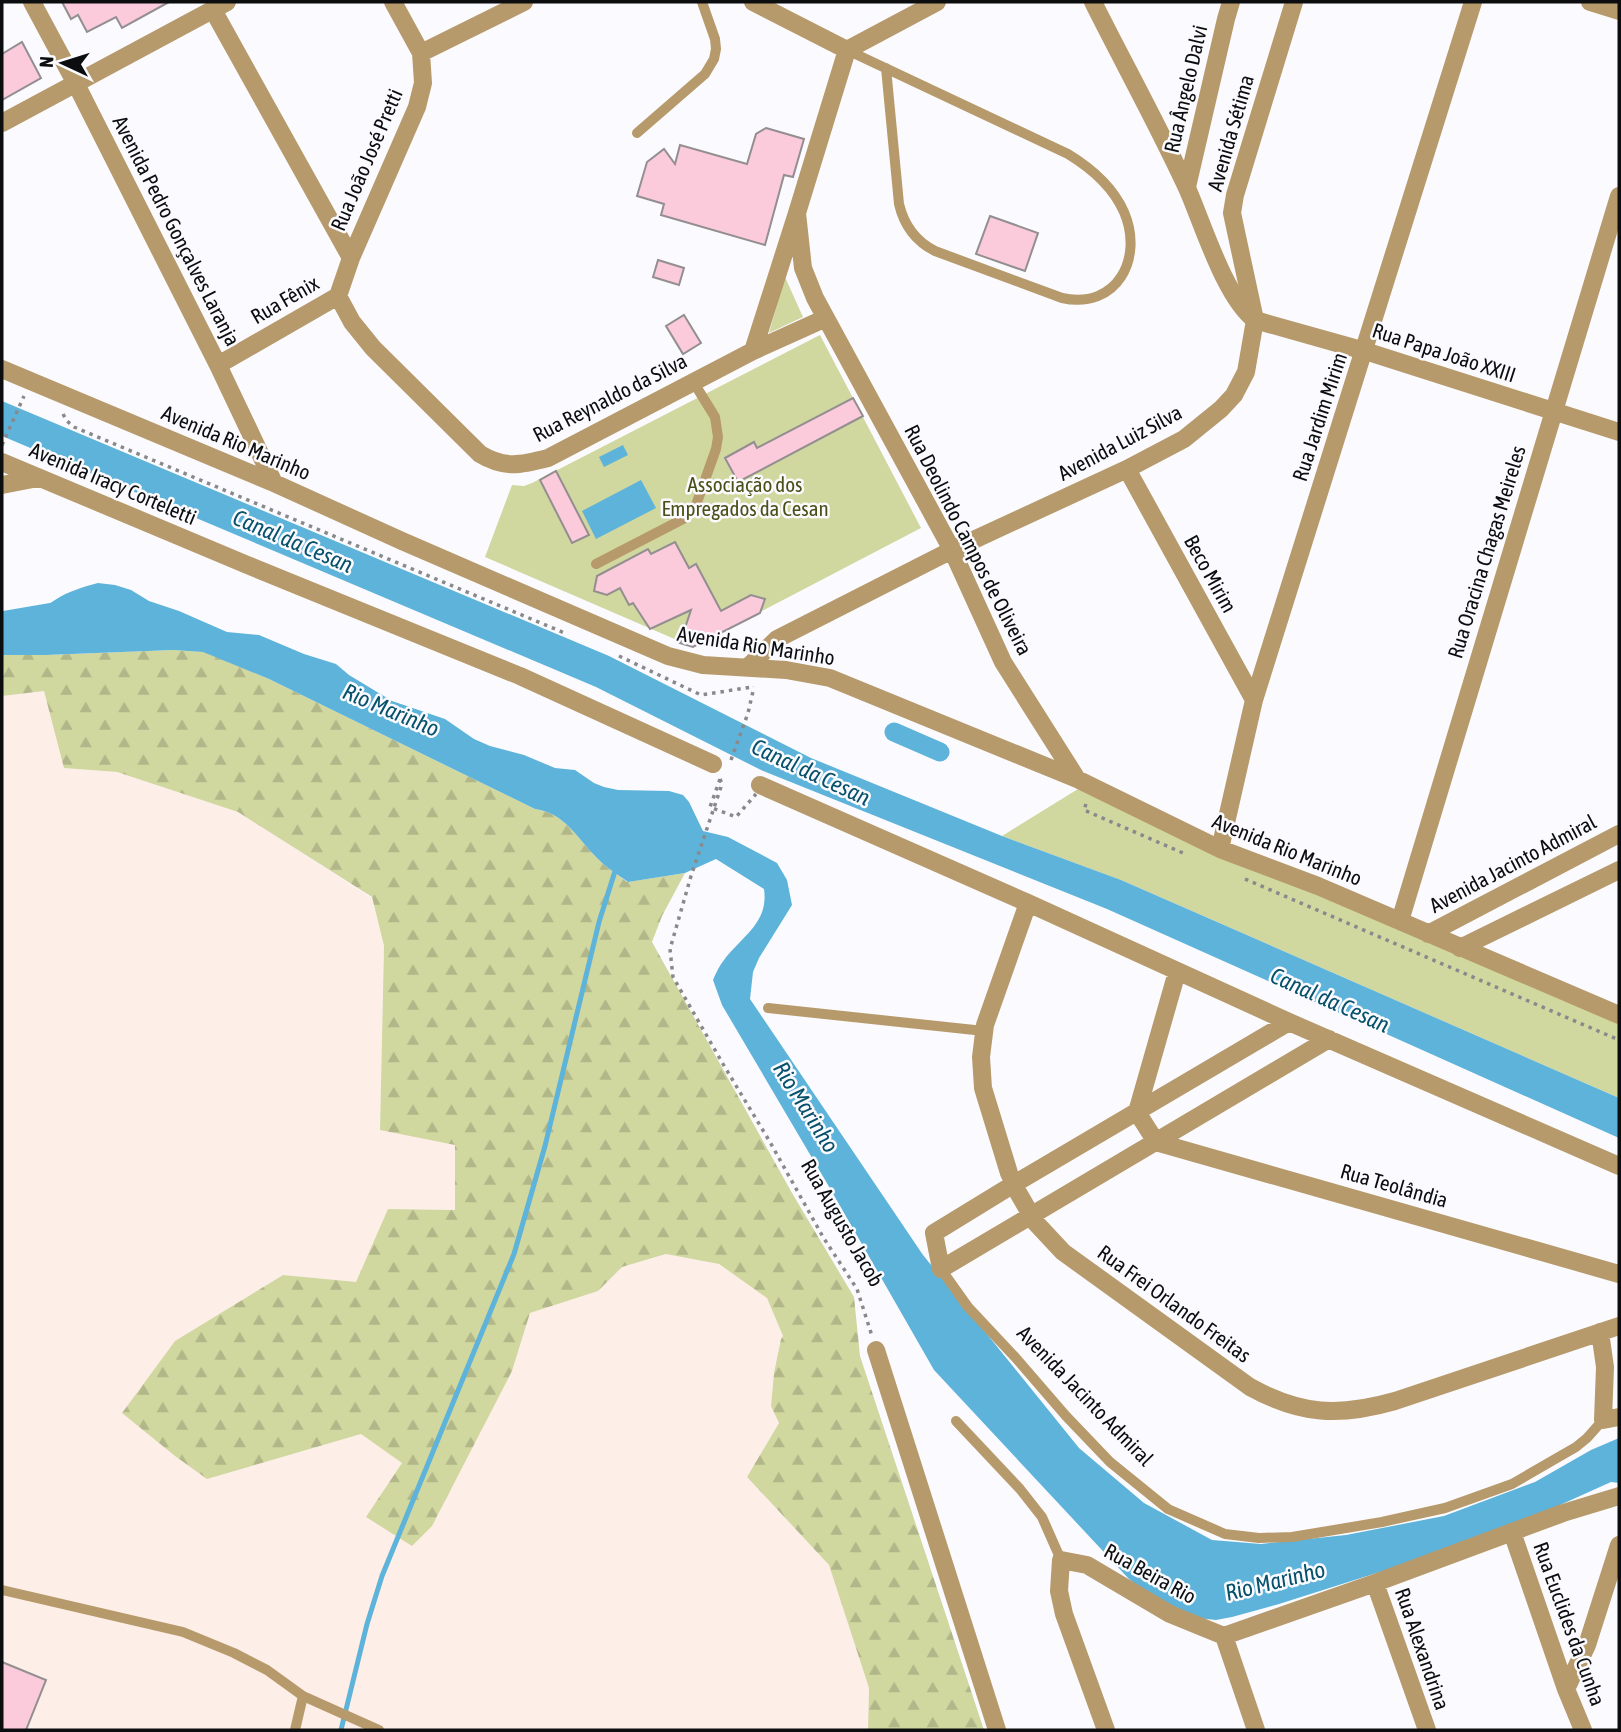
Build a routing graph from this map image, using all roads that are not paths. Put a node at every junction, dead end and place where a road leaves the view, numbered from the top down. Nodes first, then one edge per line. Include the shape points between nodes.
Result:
1 (32, 2) edge
2 (393, 2) edge
3 (524, 2) edge
4 (702, 2) edge
5 (753, 2) edge
6 (937, 2) edge
7 (1093, 2) edge
8 (1231, 2) edge
9 (1294, 2) edge
10 (1473, 2) edge
11 (1590, 2) edge
12 (220, 6) edge
13 (1619, 11) edge
14 (847, 50) junction
15 (421, 53) junction
16 (886, 68) junction
17 (75, 82) junction
18 (2, 123) edge
19 (637, 133) dead end
20 (1187, 187) junction
21 (1619, 196) edge
22 (797, 213) junction
23 (351, 258) junction
24 (338, 296) junction
25 (826, 318) junction
26 (1255, 320) junction
27 (752, 351) junction
28 (1365, 351) junction
29 (218, 365) junction
30 (2, 369) edge
31 (694, 383) junction
32 (1553, 412) junction
33 (1619, 432) edge
34 (2, 462) edge
35 (1127, 469) junction
36 (38, 478) junction
37 (274, 483) junction
38 (2, 485) edge
39 (952, 550) junction
40 (596, 564) dead end
41 (752, 669) junction
42 (1254, 700) junction
43 (721, 769) road end
44 (1077, 779) junction
45 (758, 790) road end
46 (1619, 834) edge
47 (1220, 849) junction
48 (1619, 870) edge
49 (1028, 903) junction
50 (1400, 921) junction
51 (1428, 934) junction
52 (1460, 948) junction
53 (1177, 972) junction
54 (768, 1008) dead end
55 (1619, 1015) edge
56 (1289, 1022) junction
57 (984, 1031) junction
58 (1329, 1039) junction
59 (1137, 1112) junction
60 (1156, 1142) junction
61 (1619, 1166) edge
62 (1014, 1184) junction
63 (1031, 1215) junction
64 (941, 1269) junction
65 (1619, 1274) edge
66 (1619, 1326) edge
67 (1600, 1332) junction
68 (876, 1350) road end
69 (1611, 1419) edge
70 (956, 1421) dead end
71 (1619, 1496) edge
72 (1512, 1532) junction
73 (1619, 1545) edge
74 (1061, 1560) junction
75 (1375, 1583) junction
76 (2, 1590) edge
77 (1224, 1636) junction
78 (1566, 1689) junction
79 (303, 1696) junction
80 (295, 1730) edge
81 (379, 1730) edge
82 (997, 1730) edge
83 (1105, 1730) edge
84 (1256, 1730) edge
85 (1427, 1730) edge
86 (1583, 1730) edge

1 - 17 street, Avenida Pedro Gonçalves Laranja
2 - 15 street, Rua João José Pretti
3 - 15 street
4 - 19 lane via 715,39 714,59 705,74
5 - 14 street
6 - 14 street
7 - 20 street
8 - 20 street, Rua Ângelo Dalvi
9 - 26 street, Avenida Sétima via 1232,213
10 - 28 street, Rua Jardim Mirim
11 - 13 street
12 - 17 street
12 - 23 street
14 - 16 lane
14 - 22 street
15 - 23 street, Rua João José Pretti via 423,83 417,107
16 - 16 lane via 1068,154 1093,171 1118,202 1130,229 1129,258 1116,284 1091,299 1071,300 934,251 918,240 905,223 899,204
17 - 18 street
17 - 29 street, Avenida Pedro Gonçalves Laranja
20 - 26 street via 1229,287
21 - 32 street, Rua Oracina Chagas Meireles
22 - 25 street, Rua Deolindo Campos de Oliveira via 803,268
22 - 27 street
23 - 24 street
24 - 29 street, Rua Fênix
24 - 31 street, Rua Reynaldo da Silva via 373,348 493,462 510,465 548,458
25 - 27 street, Rua Reynaldo da Silva
25 - 39 street, Rua Deolindo Campos de Oliveira
26 - 28 street, Rua Papa João XXIII
26 - 35 street, Avenida Luiz Silva via 1245,372 1234,396 1184,439
27 - 31 street, Rua Reynaldo da Silva
28 - 32 street, Rua Papa João XXIII
28 - 42 street, Rua Jardim Mirim
29 - 37 street, Avenida Pedro Gonçalves Laranja
30 - 37 street, Avenida Rio Marinho
31 - 40 lane via 715,417 718,437 696,505 683,519
32 - 33 street, Rua Papa João XXIII
32 - 50 street, Rua Oracina Chagas Meireles
34 - 36 street, Avenida Iracy Corteletti
35 - 39 street, Avenida Luiz Silva
35 - 42 street, Beco Mirim
36 - 38 street
36 - 43 street, Avenida Iracy Corteletti via 520,676
37 - 41 street, Avenida Rio Marinho via 668,656 703,665
39 - 41 street, Avenida Luiz Silva via 777,639
39 - 44 street, Rua Deolindo Campos de Oliveira via 1003,662
41 - 44 street, Avenida Rio Marinho via 830,678
42 - 47 street, Rua Jardim Mirim
44 - 47 street, Avenida Rio Marinho
45 - 49 street
46 - 51 street, Avenida Jacinto Admiral
47 - 50 street, Avenida Rio Marinho
48 - 52 street
49 - 53 street
49 - 57 street, Rua Frei Orlando Freitas
50 - 51 street, Avenida Rio Marinho
51 - 52 street, Avenida Rio Marinho
52 - 55 street, Avenida Rio Marinho
53 - 56 street
53 - 59 street
54 - 57 lane
56 - 58 street
56 - 59 street, Avenida Jacinto Admiral
57 - 62 street, Rua Frei Orlando Freitas via 983,1088
58 - 60 street
58 - 61 street
59 - 60 street
59 - 62 street, Avenida Jacinto Admiral
60 - 63 street
60 - 65 street, Rua Teolândia
62 - 63 street, Rua Frei Orlando Freitas
62 - 64 street, Avenida Jacinto Admiral via 934,1233
63 - 64 street
63 - 67 street, Rua Frei Orlando Freitas via 1063,1252 1250,1387 1297,1407 1334,1412 1370,1408
64 - 69 lane, Avenida Jacinto Admiral via 968,1307 1111,1462 1168,1509 1225,1534 1292,1537 1445,1507 1512,1484 1576,1447
66 - 67 street, Rua Frei Orlando Freitas
67 - 69 street, Avenida Jacinto Admiral
68 - 82 street
70 - 74 lane via 1042,1517
71 - 72 street
72 - 75 street
72 - 78 street, Rua Euclides da Cunha
73 - 78 street via 1587,1645
74 - 77 street, Rua Beira Rio via 1087,1565 1170,1614
74 - 83 street via 1059,1591 1064,1614
75 - 77 street
75 - 85 street, Rua Alexandrina
76 - 79 lane via 183,1632 267,1670
77 - 84 street
78 - 86 street, Rua Euclides da Cunha
79 - 80 lane
79 - 81 lane

